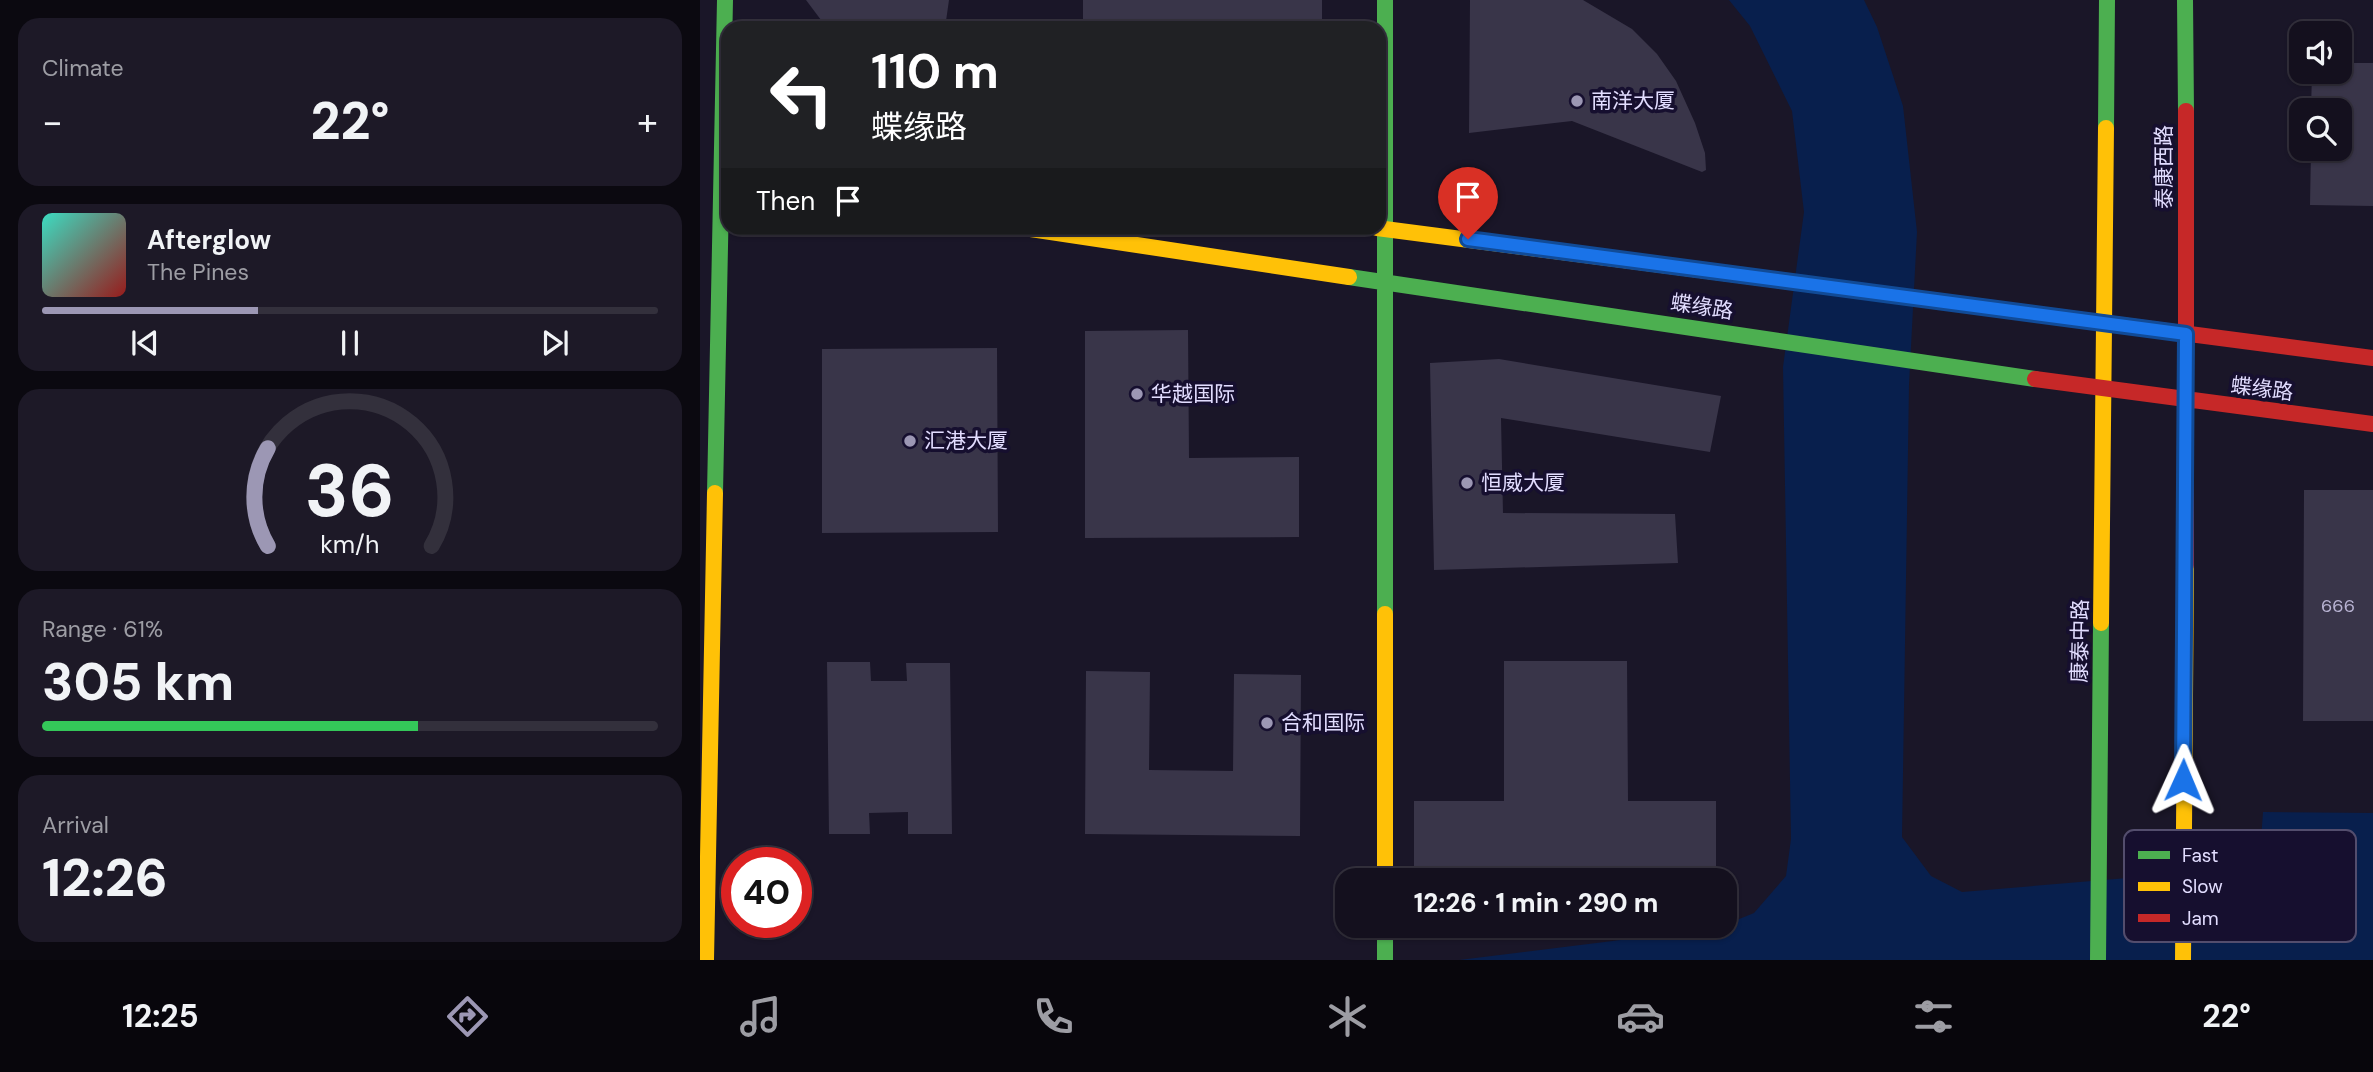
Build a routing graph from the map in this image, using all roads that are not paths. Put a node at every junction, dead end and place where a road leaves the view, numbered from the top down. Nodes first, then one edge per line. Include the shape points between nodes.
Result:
1 (725, 0) edge
2 (1385, 0) edge
3 (2107, 0) edge
4 (2185, 0) edge
5 (725, 21) edge
6 (1385, 21) edge
7 (700, 146) edge
8 (721, 148) edge
9 (700, 181) edge
10 (721, 184) edge
11 (1386, 229) edge
12 (724, 235) edge
13 (1074, 235) edge
14 (1382, 235) edge
15 (1386, 279) junction
16 (2106, 323) junction
17 (2186, 334) junction
18 (2373, 358) edge
19 (2105, 390) junction
20 (2187, 401) junction
21 (2373, 424) edge
22 (2182, 830) edge
23 (1385, 868) edge
24 (1385, 938) edge
25 (2183, 942) edge
26 (706, 960) edge
27 (1385, 960) edge
28 (2098, 960) edge
29 (2183, 960) edge

1 - 5 street
2 - 6 street
3 - 16 street
4 - 17 street, 泰康西路
7 - 8 street
9 - 10 street
11 - 16 street, 蝶缘路
12 - 26 street
13 - 15 street, 蝶缘路
14 - 15 street
15 - 19 street, 蝶缘路
15 - 23 street
16 - 17 street, 蝶缘路
16 - 19 street, 康泰中路
17 - 18 street, 蝶缘路
17 - 20 street
19 - 20 street, 蝶缘路
19 - 28 street, 康泰中路
20 - 21 street, 蝶缘路
20 - 22 street
24 - 27 street
25 - 29 street

